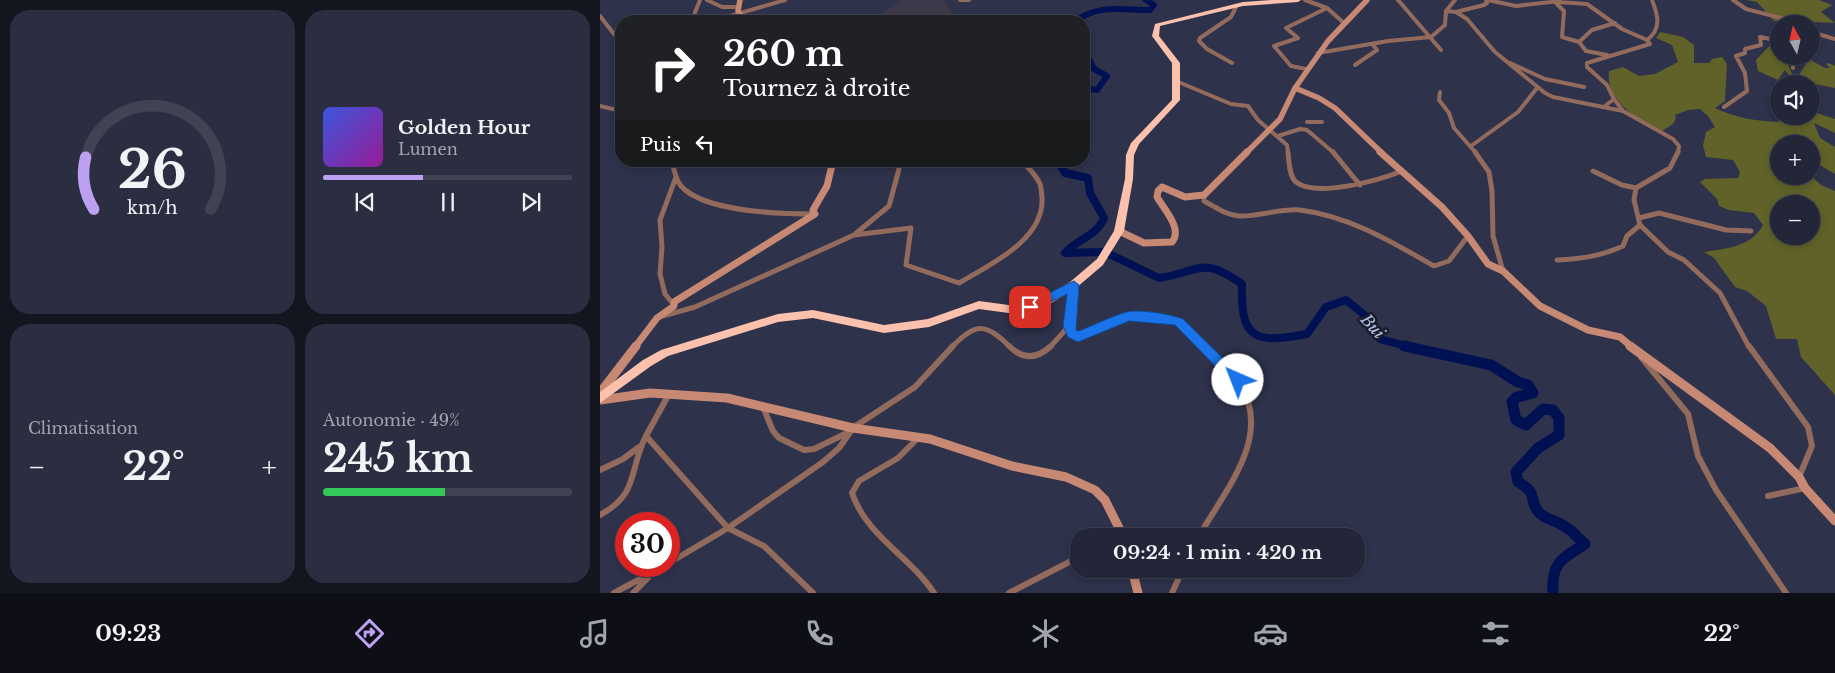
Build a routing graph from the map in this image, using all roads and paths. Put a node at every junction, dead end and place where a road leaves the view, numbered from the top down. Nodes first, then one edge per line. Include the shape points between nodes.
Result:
1 (700, 0) edge
2 (707, 0) edge
3 (740, 0) edge
4 (785, 0) edge
5 (960, 0) edge
6 (969, 0) edge
7 (1296, 0) edge
8 (1305, 0) edge
9 (1367, 0) edge
10 (1398, 0) edge
11 (1455, 0) edge
12 (1487, 0) edge
13 (1547, 0) edge
14 (1652, 0) edge
15 (1733, 0) edge
16 (1560, 1) edge
17 (1313, 4) junction
18 (738, 7) junction
19 (1236, 7) junction
20 (1327, 8) junction
21 (1446, 11) junction
22 (1456, 12) junction
23 (739, 14) junction
24 (694, 15) edge
25 (735, 15) edge
26 (600, 16) edge
27 (1770, 16) edge
28 (1309, 18) junction
29 (1344, 24) junction
30 (1615, 24) junction
31 (607, 25) junction
32 (600, 27) edge
33 (615, 35) edge
34 (1820, 35) edge
35 (1431, 37) junction
36 (1770, 38) edge
37 (1835, 39) edge
38 (1647, 40) junction
39 (1579, 42) junction
40 (1372, 44) junction
41 (1442, 50) dead end
42 (1318, 53) junction
43 (1610, 55) junction
44 (1232, 62) dead end
45 (1507, 62) junction
46 (1355, 65) dead end
47 (1306, 69) junction
48 (1176, 81) junction
49 (1584, 87) dead end
50 (1295, 88) junction
51 (1537, 88) junction
52 (1440, 92) dead end
53 (1614, 98) junction
54 (600, 106) edge
55 (1605, 106) junction
56 (1724, 107) dead end
57 (615, 110) edge
58 (1623, 112) junction
59 (1322, 122) dead end
60 (1302, 128) junction
61 (1271, 129) junction
62 (1278, 136) junction
63 (1471, 146) junction
64 (674, 167) edge
65 (832, 167) edge
66 (898, 167) edge
67 (1027, 167) edge
68 (1402, 171) junction
69 (1593, 171) dead end
70 (676, 177) junction
71 (1360, 185) junction
72 (1636, 188) junction
73 (1204, 198) junction
74 (815, 214) junction
75 (1639, 218) junction
76 (1640, 225) junction
77 (1119, 231) junction
78 (1751, 231) dead end
79 (854, 235) junction
80 (1468, 236) junction
81 (1557, 260) dead end
82 (1503, 271) junction
83 (1074, 285) junction
84 (674, 306) junction
85 (657, 318) junction
86 (1069, 326) junction
87 (1637, 352) junction
88 (600, 393) edge
89 (669, 394) junction
90 (600, 399) edge
91 (763, 407) junction
92 (852, 430) junction
93 (646, 436) junction
94 (919, 437) junction
95 (639, 447) junction
96 (600, 470) edge
97 (1799, 477) junction
98 (1804, 488) junction
99 (1768, 496) dead end
100 (600, 515) edge
101 (1835, 521) edge
102 (728, 528) junction
103 (1119, 528) edge
104 (1203, 528) edge
105 (680, 556) edge
106 (1070, 561) edge
107 (646, 577) edge
108 (649, 577) edge
109 (1134, 578) edge
110 (1179, 578) edge
111 (618, 592) edge
112 (632, 593) edge
113 (813, 593) edge
114 (934, 593) edge
115 (1009, 593) edge
116 (1138, 593) edge
117 (1172, 593) edge
118 (1786, 593) edge

1 - 24 street
2 - 18 street via 722,7
3 - 18 street
4 - 23 street
5 - 6 street
7 - 19 highway
8 - 17 street
9 - 29 street
10 - 35 street
11 - 21 street
12 - 16 street via 1516,6
12 - 22 street via 1488,3 1483,5
13 - 16 street
14 - 38 street via 1659,21 1654,35
15 - 27 street via 1746,10
16 - 30 street via 1587,4
16 - 39 street via 1564,11 1562,37
17 - 20 street
17 - 28 street
18 - 23 street
19 - 44 street via 1231,17 1199,40 1207,49
19 - 48 highway via 1157,25 1155,36 1176,63
20 - 28 street
20 - 29 street
21 - 22 street
21 - 35 street via 1444,25
22 - 45 street via 1467,19
23 - 25 street
26 - 31 street
28 - 47 street via 1286,28 1298,37 1296,39 1274,46 1291,66
29 - 42 street
30 - 38 street
30 - 39 street via 1592,30
31 - 32 street
31 - 33 street
34 - 37 street
35 - 40 street
35 - 41 street
36 - 56 street via 1760,37 1761,45 1745,49 1744,53 1736,56 1745,73 1747,91
38 - 43 street via 1650,44
39 - 43 street via 1584,51
40 - 42 street
40 - 46 street via 1377,50
42 - 47 street
43 - 53 street via 1586,65 1607,85
45 - 49 street via 1524,67 1544,79
45 - 51 street
47 - 50 street
48 - 61 street via 1231,104 1248,106 1258,120
48 - 77 highway via 1176,100 1143,132 1130,155 1129,180
50 - 61 street via 1280,119
50 - 68 street via 1335,108 1362,137
51 - 55 street via 1553,97
51 - 63 street via 1525,107
52 - 63 street via 1439,100 1449,113 1454,128
53 - 55 street
53 - 58 street
54 - 57 street
55 - 58 street
58 - 72 street via 1673,139 1679,146 1671,169
59 - 60 street via 1308,120
60 - 62 street
60 - 71 street via 1312,132
61 - 62 street
61 - 73 street
62 - 71 street via 1289,150 1292,177 1297,184
63 - 82 street via 1489,172 1492,236
64 - 70 street
65 - 74 street
66 - 79 street via 888,206
67 - 79 street via 1041,185 1041,214 1024,241 959,283 906,265 911,228
68 - 71 street via 1380,181
68 - 80 street
69 - 72 street
70 - 74 street via 683,188 722,205 766,212
70 - 84 street via 660,220 660,274 665,294
72 - 75 street via 1634,200
73 - 77 street via 1178,196 1168,188 1158,191 1157,197 1176,229 1172,242 1141,242
73 - 80 street via 1221,212 1238,216 1298,210 1328,215 1377,235 1434,266 1449,261
74 - 84 street via 692,289 674,302
75 - 76 street
75 - 78 street via 1659,213 1726,230
76 - 81 street via 1627,236 1623,246 1610,252 1585,259
76 - 97 street via 1720,293 1752,354 1808,427 1812,446
77 - 83 highway via 1100,262
79 - 85 street via 695,307
80 - 82 street via 1488,264
82 - 87 street via 1540,306 1588,330 1620,337
83 - 86 street
83 - 90 highway via 1030,307 1016,310 970,306 914,327 875,329 813,314 778,318 665,353
84 - 85 street
85 - 88 street
86 - 92 street via 1039,355 1028,357 1010,349 992,330 975,329 963,337 914,388
86 - 104 street via 1078,337 1128,316 1179,322 1227,369 1246,393 1252,428 1248,451
87 - 97 street via 1750,431
87 - 118 street via 1688,414 1698,456 1716,490
89 - 90 street
89 - 91 street via 727,398
89 - 93 street
91 - 92 street
91 - 92 street via 773,431 804,450
92 - 94 street
92 - 102 street via 843,444 821,464
93 - 95 street
93 - 102 street
94 - 103 street via 1012,466 1066,477 1095,490
94 - 114 street via 898,458 859,481 852,493 854,504 864,519 928,582
95 - 96 street
95 - 100 street via 633,481 624,500
97 - 98 street
98 - 99 street
98 - 101 street
102 - 105 street
102 - 113 street via 747,534 780,558
106 - 115 street
107 - 111 street
108 - 112 street
109 - 116 street
110 - 117 street

